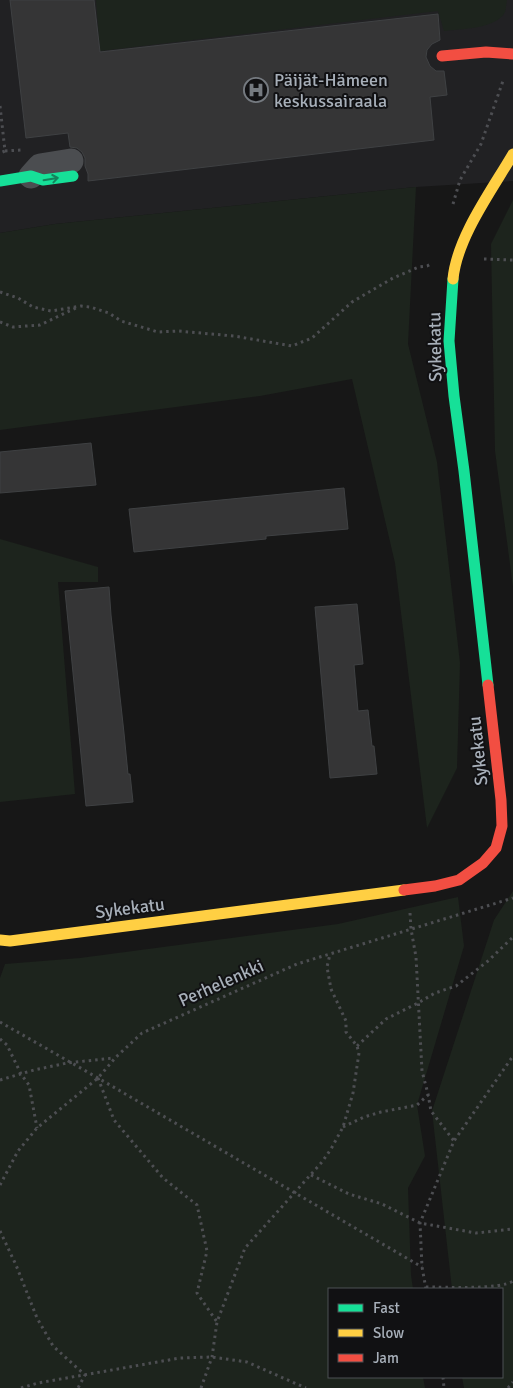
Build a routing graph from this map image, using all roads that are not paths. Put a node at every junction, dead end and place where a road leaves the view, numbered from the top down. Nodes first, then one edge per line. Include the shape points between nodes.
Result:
1 (513, 54) edge
2 (442, 56) dead end
3 (513, 154) edge
4 (72, 169) dead end
5 (30, 176) joint
6 (0, 181) edge
7 (508, 821) edge
8 (0, 940) edge

1 - 2 street via 470,52
3 - 7 street, Sykekatu via 472,221 457,258 449,340
4 - 5 street via 40,166
5 - 6 street
7 - 8 street, Sykekatu via 502,826 496,848 484,864 460,880 435,886

